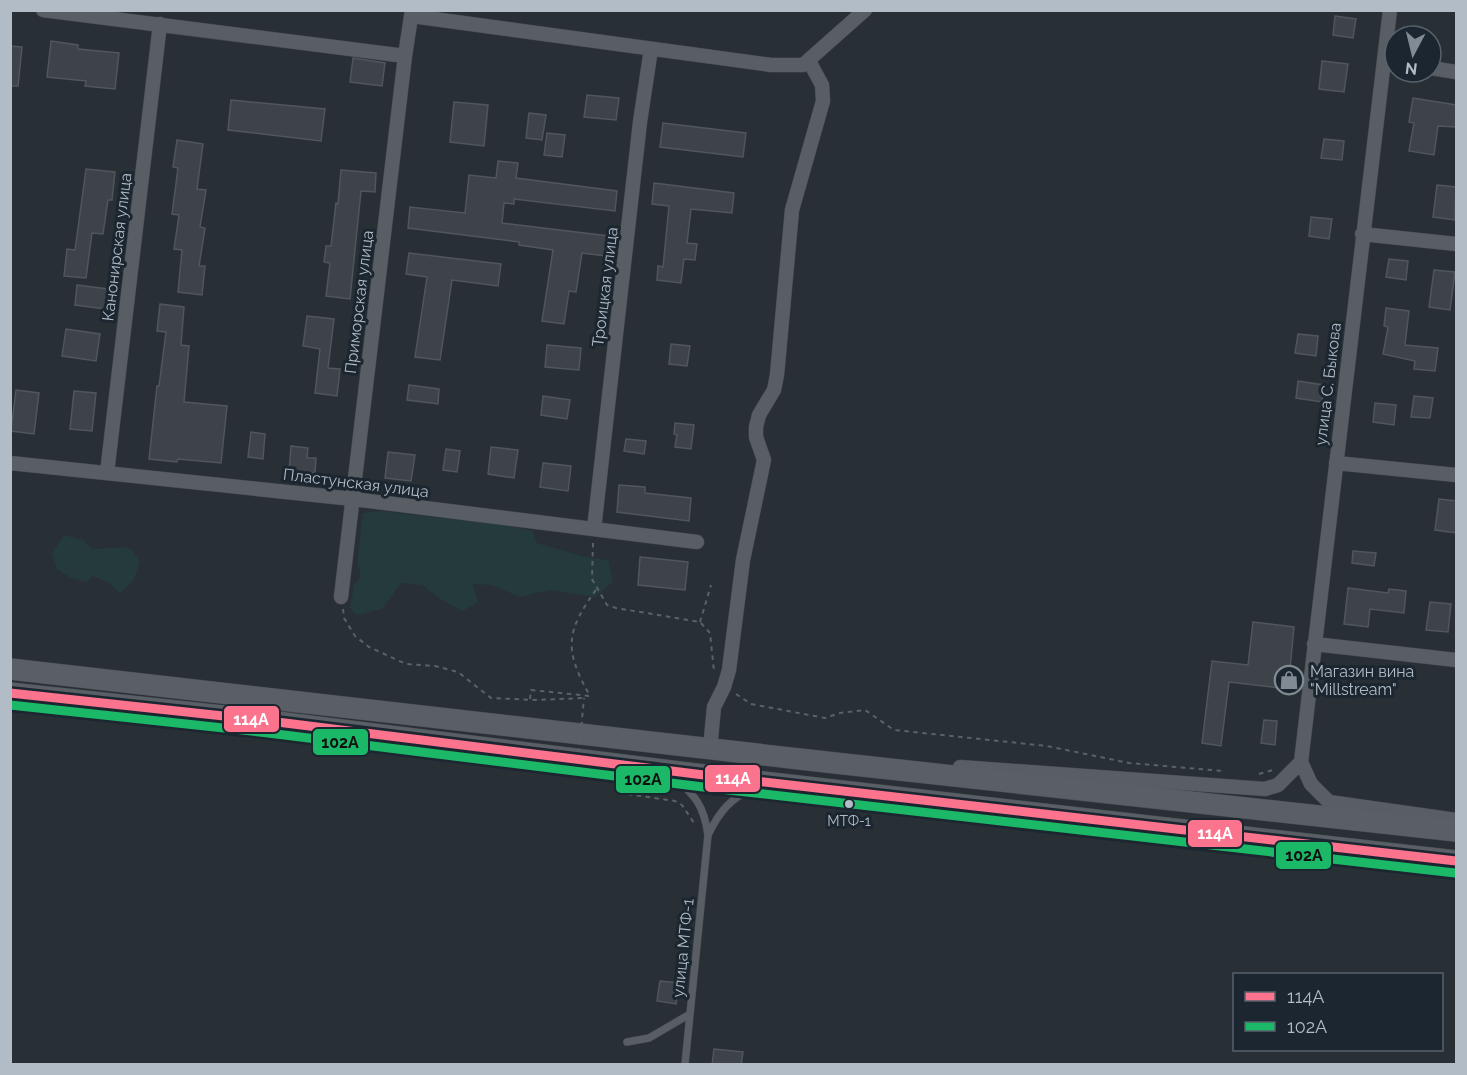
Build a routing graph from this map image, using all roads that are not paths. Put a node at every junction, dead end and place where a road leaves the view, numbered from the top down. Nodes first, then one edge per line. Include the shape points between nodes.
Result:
1 (43, 10) edge
2 (865, 10) edge
3 (412, 13) edge
4 (160, 24) junction
5 (651, 49) junction
6 (405, 56) junction
7 (809, 61) junction
8 (1386, 84) edge
9 (1362, 234) junction
10 (1456, 244) edge
11 (10, 463) edge
12 (1336, 463) junction
13 (107, 473) junction
14 (1456, 475) edge
15 (353, 499) junction
16 (594, 529) junction
17 (696, 542) dead end
18 (341, 597) road end
19 (1314, 644) junction
20 (1456, 660) edge
21 (10, 669) edge
22 (10, 693) edge
23 (710, 749) junction
24 (1301, 762) junction
25 (668, 770) junction
26 (918, 771) junction
27 (771, 782) junction
28 (1456, 819) edge
29 (1456, 831) edge
30 (708, 835) junction
31 (1456, 861) edge
32 (690, 1014) junction
33 (627, 1041) dead end
34 (685, 1065) edge

1 - 4 street
2 - 7 street
3 - 5 street
3 - 6 street, Приморская улица
4 - 6 street
4 - 13 street, Канонирская улица
5 - 7 street via 771,65 803,65
5 - 16 street, Троицкая улица
6 - 15 street, Приморская улица
7 - 23 street via 822,85 824,101 792,210 777,375 756,427 764,460 745,550 729,669 714,706
8 - 9 street, улица С. Быкова
9 - 10 street
9 - 12 street, улица С. Быкова
11 - 13 street, Пластунская улица
12 - 14 street
12 - 19 street, улица С. Быкова
13 - 15 street, Пластунская улица
15 - 16 street, Пластунская улица
15 - 18 street, Приморская улица
16 - 17 street, Пластунская улица
19 - 20 street
19 - 24 street, улица С. Быкова
21 - 23 main road
22 - 25 main road
23 - 26 main road
24 - 26 street via 1278,785 1265,789 949,766
24 - 28 street via 1311,784 1329,802
25 - 27 main road
25 - 30 lane, улица МТФ-1 via 700,805
26 - 29 main road
27 - 30 lane, улица МТФ-1 via 726,804
27 - 31 main road
30 - 32 lane, улица МТФ-1
32 - 33 lane via 649,1038
32 - 34 lane, улица МТФ-1

